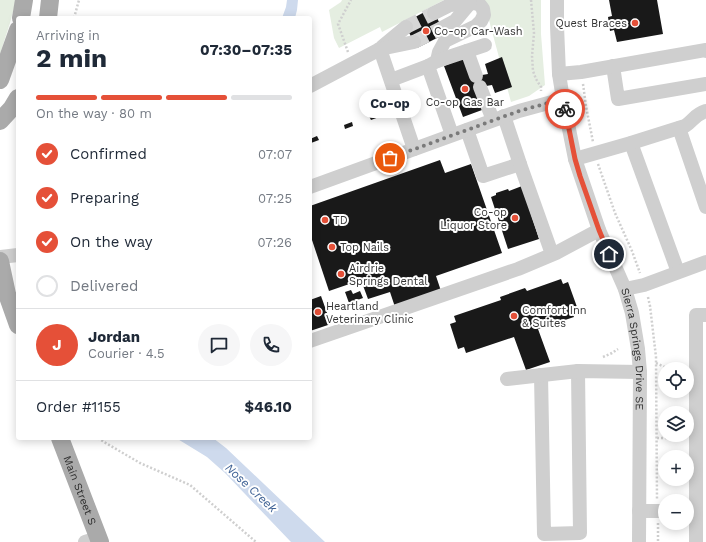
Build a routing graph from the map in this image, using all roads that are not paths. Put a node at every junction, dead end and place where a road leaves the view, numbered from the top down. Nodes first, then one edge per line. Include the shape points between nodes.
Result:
1 (24, 0) edge
2 (50, 0) edge
3 (557, 0) edge
4 (470, 3) junction
5 (434, 13) tunnel mouth
6 (21, 16) edge
7 (48, 16) edge
8 (406, 27) tunnel mouth
9 (442, 28) tunnel mouth
10 (16, 36) edge
11 (414, 42) tunnel mouth
12 (485, 45) dead end
13 (380, 49) junction
14 (467, 51) junction
15 (706, 51) edge
16 (433, 64) junction
17 (613, 66) junction
18 (560, 74) junction
19 (0, 80) edge
20 (391, 80) junction
21 (706, 84) edge
22 (312, 85) edge
23 (563, 99) junction
24 (16, 101) edge
25 (706, 111) edge
26 (498, 118) junction
27 (0, 121) edge
28 (679, 128) junction
29 (467, 130) junction
30 (452, 135) junction
31 (631, 143) junction
32 (414, 149) junction
33 (575, 159) junction
34 (520, 164) junction
35 (312, 186) edge
36 (705, 202) edge
37 (599, 230) junction
38 (552, 254) junction
39 (16, 255) edge
40 (0, 257) edge
41 (0, 261) edge
42 (706, 262) edge
43 (678, 272) junction
44 (625, 289) junction
45 (706, 315) edge
46 (16, 319) edge
47 (312, 340) edge
48 (578, 371) junction
49 (640, 372) junction
50 (542, 375) junction
51 (507, 379) dead end
52 (61, 440) edge
53 (639, 511) junction
54 (658, 511) edge
55 (696, 511) edge
56 (94, 541) edge
57 (639, 542) edge
58 (696, 542) edge

1 - 6 main road
2 - 7 main road
3 - 18 street, Sierra Springs Drive SE
4 - 5 street via 450,5
4 - 9 street via 455,21
4 - 16 street via 475,2 483,8 481,21 445,41
8 - 13 street
10 - 19 main road
11 - 13 street
12 - 14 street
13 - 20 street
13 - 22 street
14 - 16 street
14 - 26 street via 478,82
15 - 17 street
16 - 20 street
16 - 30 street
17 - 18 street
17 - 21 street via 618,99
18 - 23 street, Sierra Springs Drive SE
20 - 32 street
23 - 26 street
23 - 33 street, Sierra Springs Drive SE
24 - 27 main road
25 - 28 street via 697,114 689,124
26 - 29 street
26 - 34 street
28 - 31 street
28 - 36 street
29 - 30 street
29 - 34 street via 483,176
30 - 32 street
31 - 33 street
31 - 43 street
32 - 35 street
33 - 37 street, Sierra Springs Drive SE
34 - 38 street
37 - 38 street
37 - 44 street, Sierra Springs Drive SE
38 - 47 street via 518,269
39 - 40 street
41 - 46 main road
42 - 43 street
43 - 44 street
44 - 49 street, Sierra Springs Drive SE via 634,321
45 - 55 street via 696,315
48 - 49 street
48 - 50 street
48 - 50 street via 580,533 544,534
49 - 53 street, Sierra Springs Drive SE
50 - 51 street
52 - 56 main road, Main Street S
53 - 54 street
53 - 57 street, Sierra Springs Drive SE
55 - 58 street

